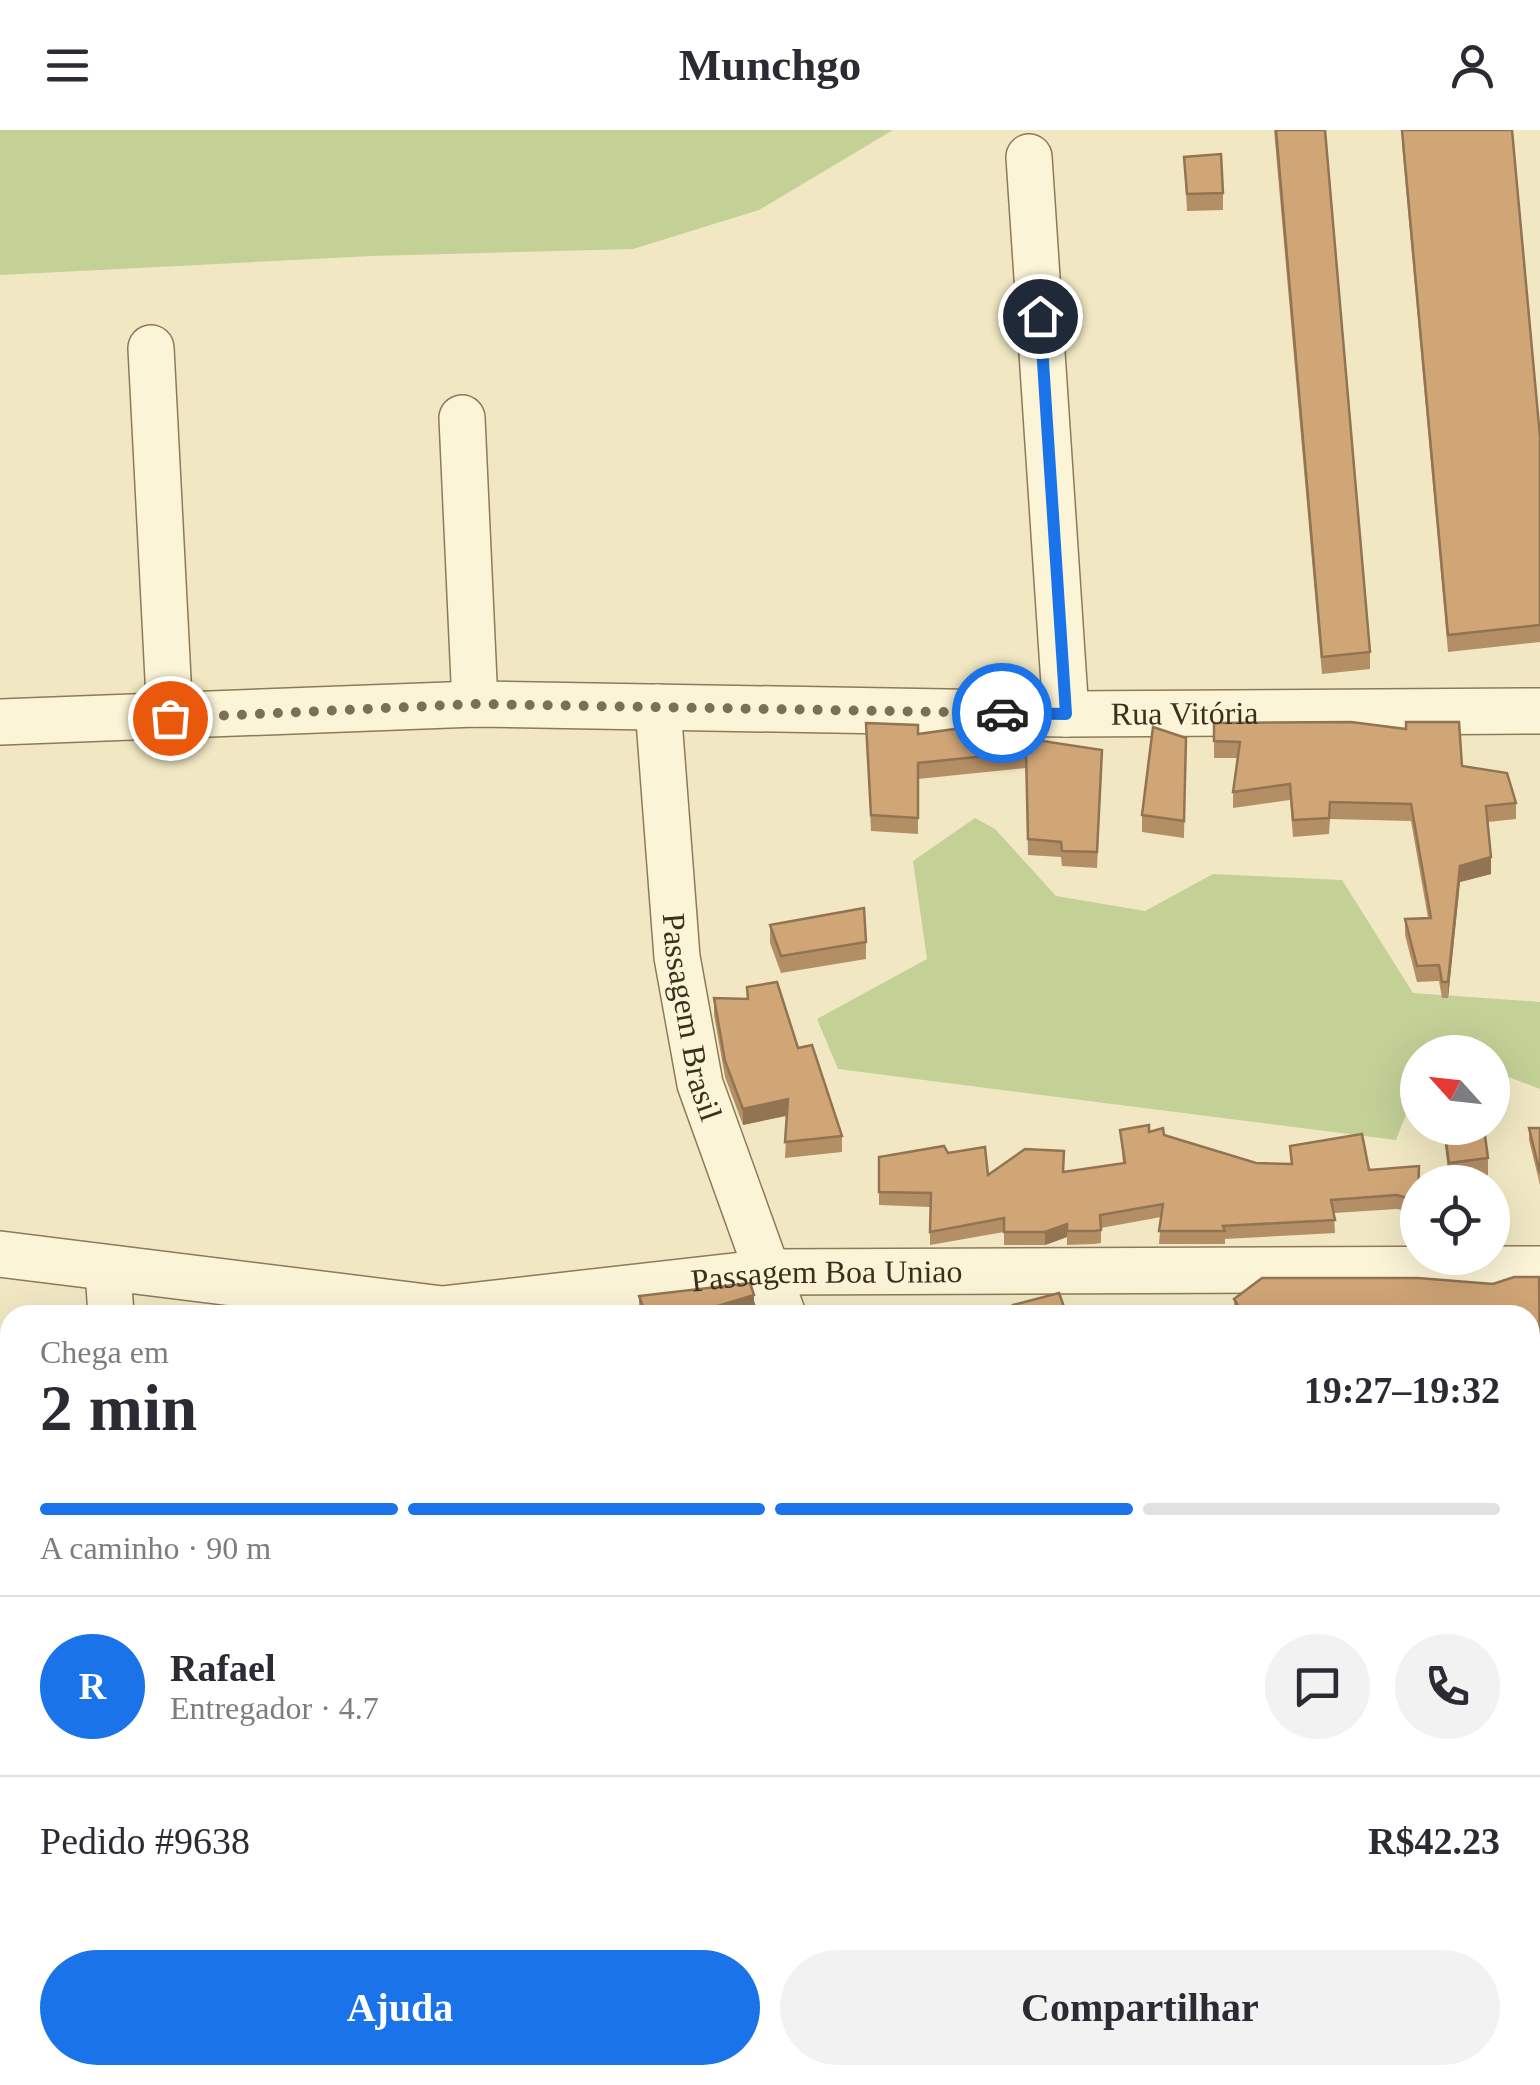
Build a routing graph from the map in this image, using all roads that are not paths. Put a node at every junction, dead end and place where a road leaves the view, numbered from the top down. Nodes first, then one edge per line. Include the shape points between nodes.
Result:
1 (1029, 156) dead end
2 (151, 348) dead end
3 (462, 418) dead end
4 (474, 704) junction
5 (658, 707) junction
6 (1540, 711) edge
7 (1066, 714) junction
8 (170, 718) junction
9 (0, 722) edge
10 (0, 1254) edge
11 (1540, 1269) edge
12 (108, 1270) junction
13 (770, 1272) junction
14 (110, 1305) edge
15 (408, 1305) edge
16 (477, 1305) edge
17 (781, 1305) edge

1 - 7 street
2 - 8 street
3 - 4 street
4 - 5 street, Rua Vitória
4 - 8 street, Rua Vitória
5 - 7 street, Rua Vitória
5 - 13 street, Passagem Brasil via 677,957 700,1084
6 - 7 street, Rua Vitória
8 - 9 street, Rua Vitória
10 - 12 street, Passagem Boa Uniao
11 - 13 street, Passagem Boa Uniao
12 - 14 street
12 - 15 street, Passagem Boa Uniao
13 - 16 street, Passagem Boa Uniao
13 - 17 street, Passagem Brasil

